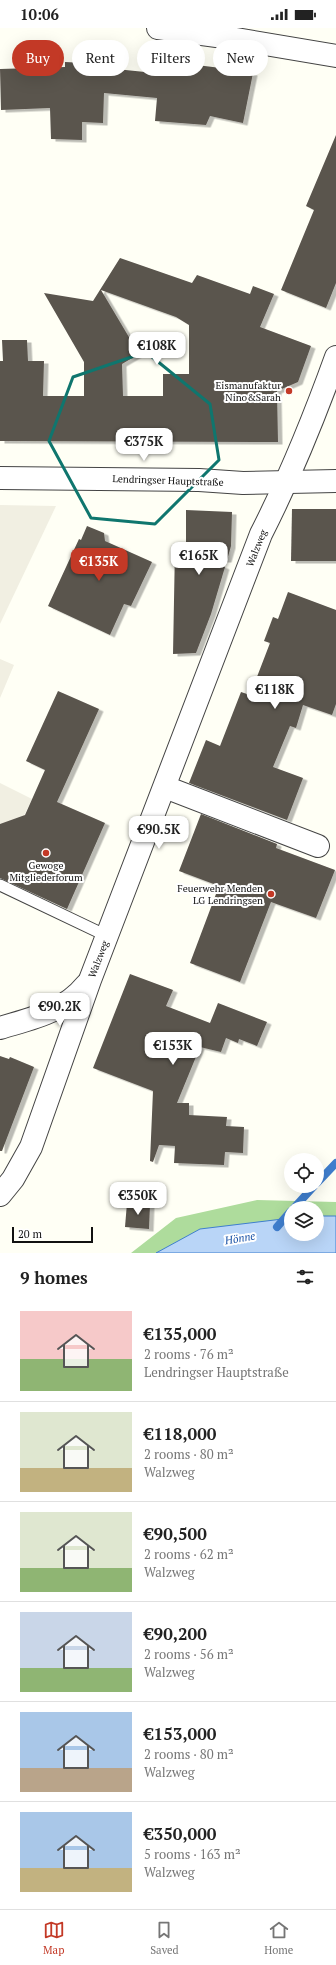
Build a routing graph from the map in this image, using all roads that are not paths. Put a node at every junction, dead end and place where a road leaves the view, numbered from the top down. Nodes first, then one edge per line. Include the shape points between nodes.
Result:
1 (158, 28) edge
2 (336, 56) edge
3 (336, 357) edge
4 (0, 478) edge
5 (336, 481) edge
6 (287, 483) junction
7 (165, 786) junction
8 (318, 846) dead end
9 (0, 885) edge
10 (107, 936) junction
11 (90, 980) junction
12 (0, 1028) edge
13 (0, 1195) edge

1 - 2 street
3 - 6 street, Walzweg
4 - 6 street, Lendringser Hauptstraße
5 - 6 street, Lendringser Hauptstraße
6 - 7 street, Walzweg via 261,534
7 - 8 street
7 - 10 street, Walzweg
9 - 10 lane
10 - 11 street, Walzweg
11 - 12 street via 67,1004 50,1013
11 - 13 street, Walzweg via 31,1147 13,1179

